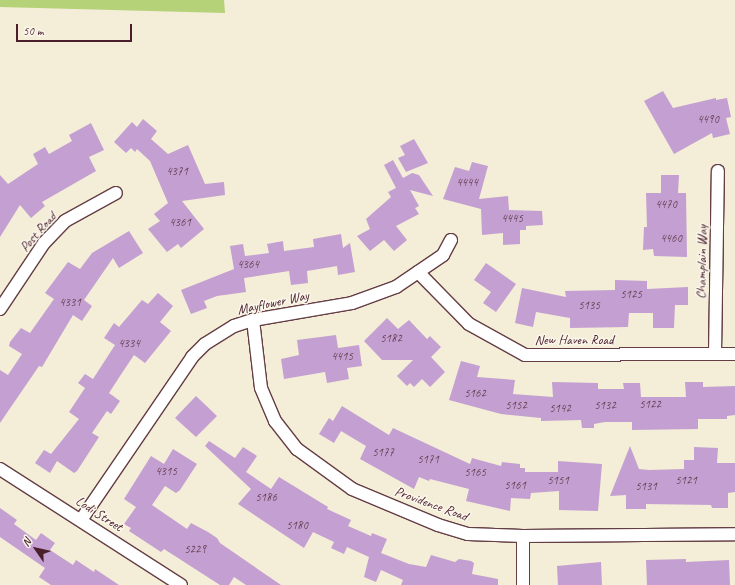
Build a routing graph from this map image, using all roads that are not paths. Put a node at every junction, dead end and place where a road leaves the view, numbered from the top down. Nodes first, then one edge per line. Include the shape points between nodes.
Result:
1 (718, 171) dead end
2 (116, 193) dead end
3 (451, 240) dead end
4 (418, 272) junction
5 (0, 309) edge
6 (253, 320) junction
7 (715, 354) junction
8 (735, 354) edge
9 (0, 469) edge
10 (81, 520) junction
11 (735, 534) edge
12 (523, 536) junction
13 (181, 585) edge
14 (523, 585) edge

1 - 7 street, Champlain Way
2 - 5 street, Post Road via 65,221 44,243
3 - 4 street, Mayflower Way via 443,255
4 - 6 street, Mayflower Way via 396,287 352,303
4 - 7 street, New Haven Road via 469,324 526,355
6 - 10 street, Mayflower Way via 234,326 205,344 192,357
6 - 12 street, Providence Road via 261,388 275,421 297,449 352,489 438,525 468,534
7 - 8 street, New Haven Road
9 - 10 street, Lodi Street
10 - 13 street, Lodi Street
11 - 12 street, Providence Road
12 - 14 street

